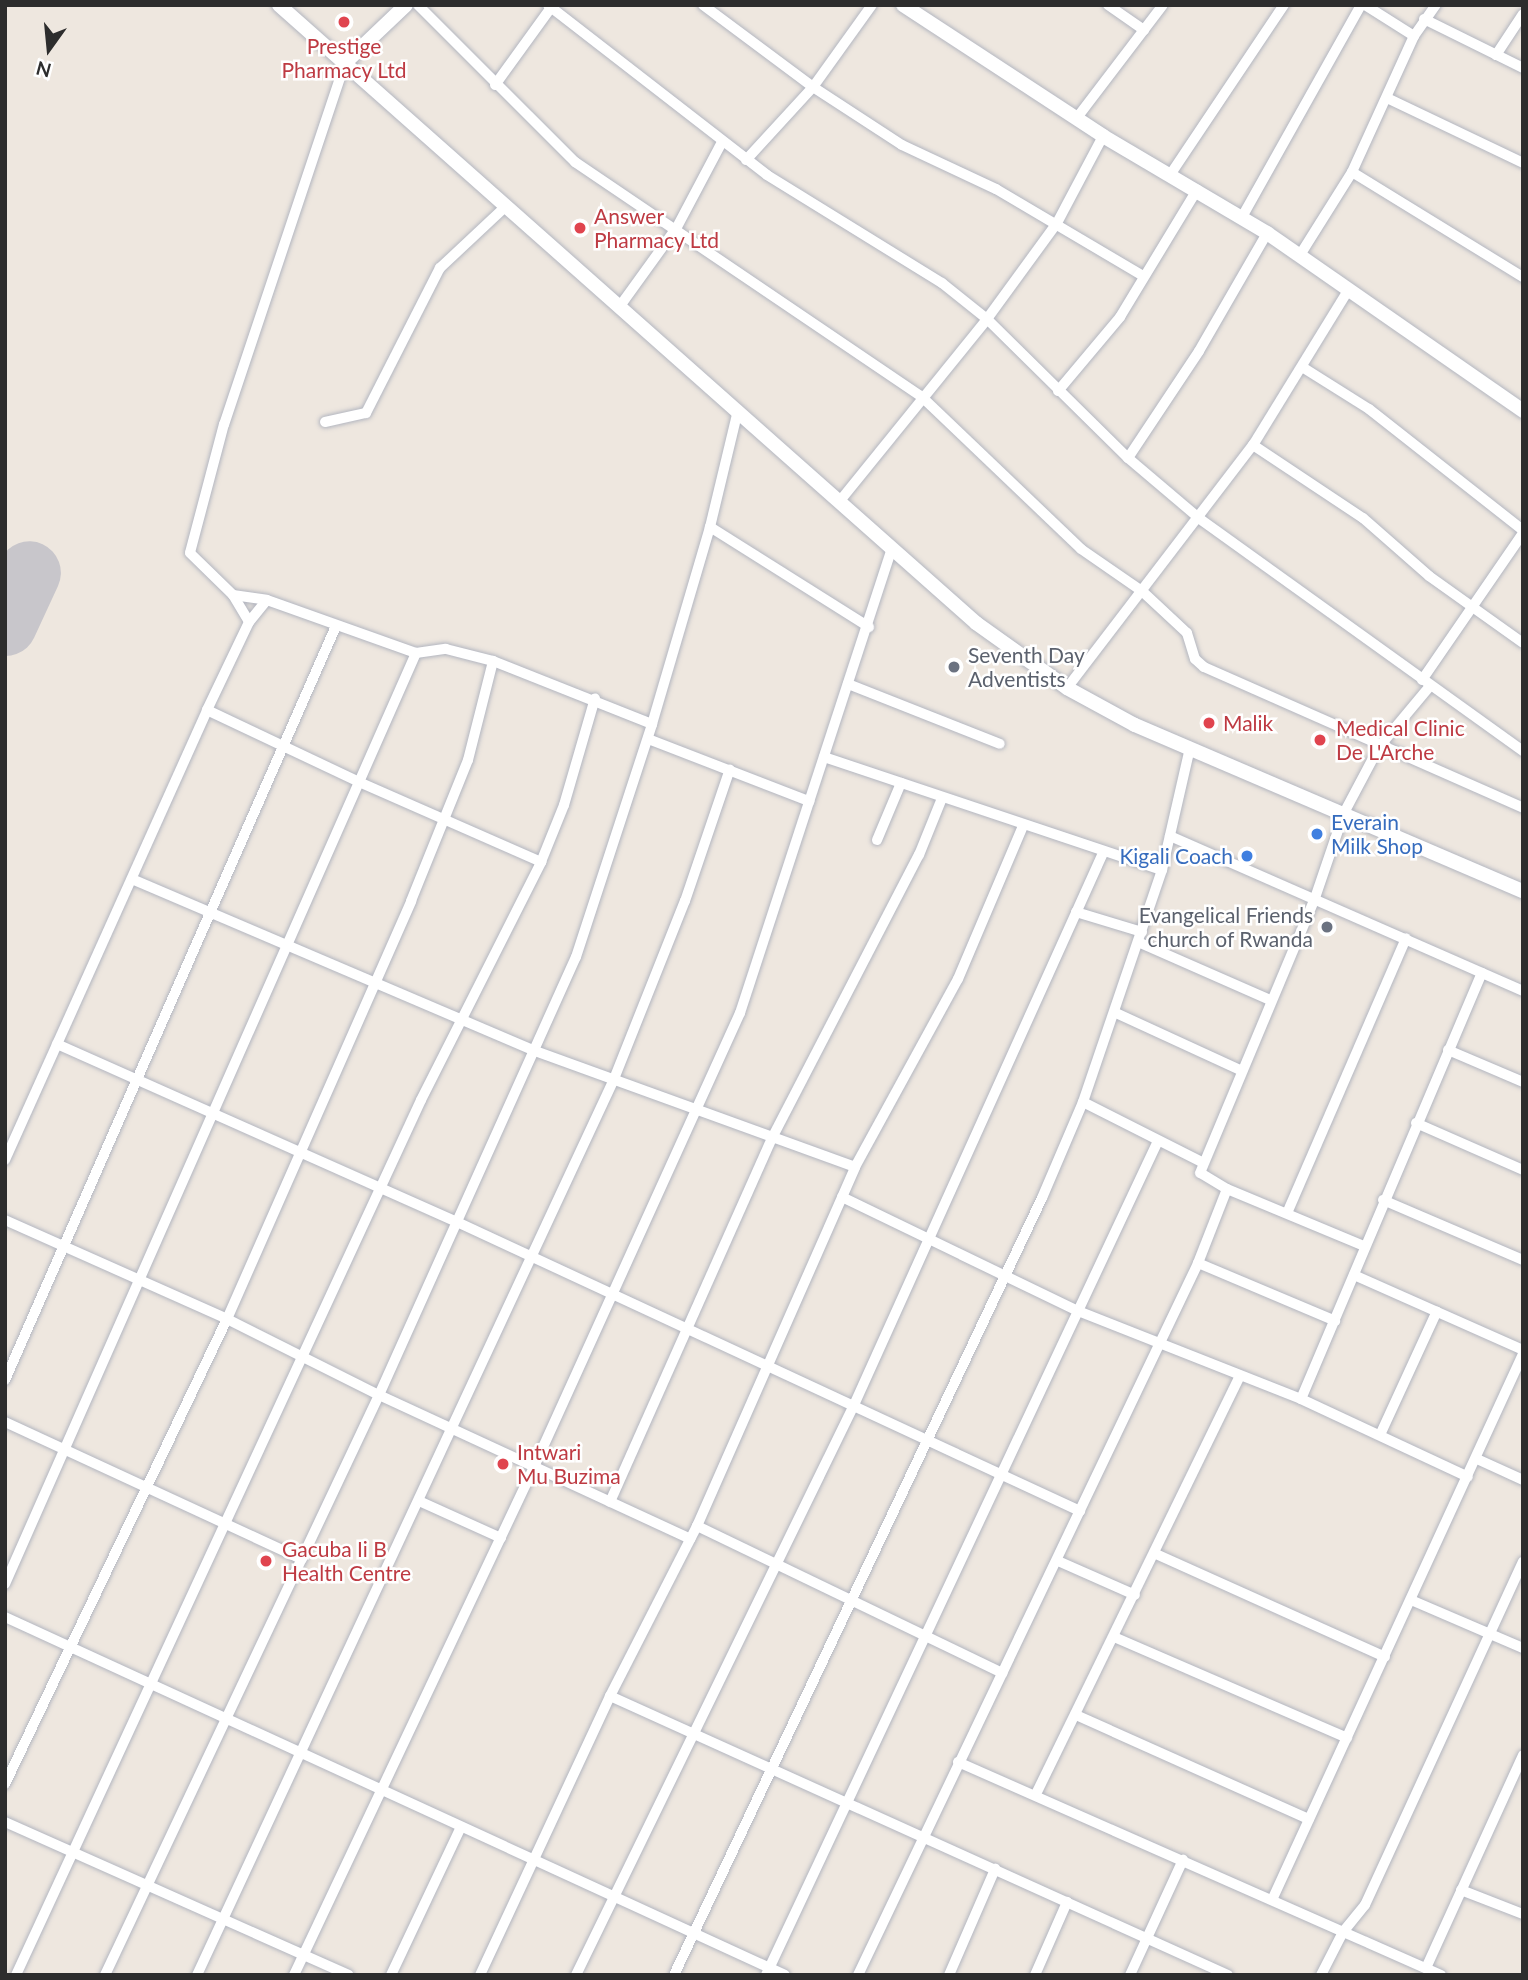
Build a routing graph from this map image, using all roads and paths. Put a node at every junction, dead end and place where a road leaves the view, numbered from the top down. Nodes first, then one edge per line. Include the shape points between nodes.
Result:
1 (279, 5) edge
2 (406, 5) edge
3 (418, 5) edge
4 (703, 5) edge
5 (872, 5) edge
6 (903, 5) edge
7 (1108, 5) edge
8 (1163, 5) edge
9 (1284, 5) edge
10 (1363, 5) edge
11 (1436, 5) edge
12 (551, 6) edge
13 (1523, 14) edge
14 (1424, 19) junction
15 (1144, 30) junction
16 (1414, 36) junction
17 (1496, 55) junction
18 (345, 63) junction
19 (1523, 68) edge
20 (495, 85) junction
21 (813, 87) junction
22 (1387, 98) junction
23 (1076, 119) junction
24 (1102, 136) junction
25 (722, 142) junction
26 (746, 160) junction
27 (1523, 163) edge
28 (1352, 172) junction
29 (1170, 175) junction
30 (1197, 190) junction
31 (506, 206) junction
32 (1242, 217) junction
33 (1057, 223) junction
34 (677, 227) junction
35 (1267, 233) junction
36 (1300, 255) junction
37 (1143, 276) junction
38 (1523, 277) edge
39 (1349, 289) junction
40 (620, 306) junction
41 (987, 319) junction
42 (1302, 367) junction
43 (1058, 391) junction
44 (921, 396) junction
45 (738, 410) junction
46 (1523, 411) edge
47 (325, 422) dead end
48 (1253, 445) junction
49 (1128, 458) junction
50 (839, 502) junction
51 (1200, 519) junction
52 (710, 527) junction
53 (1523, 532) edge
54 (892, 548) junction
55 (1143, 592) junction
56 (233, 595) junction
57 (267, 600) junction
58 (1473, 607) junction
59 (249, 622) junction
60 (336, 626) junction
61 (869, 627) junction
62 (1523, 643) edge
63 (416, 653) junction
64 (493, 661) junction
65 (1426, 683) junction
66 (848, 684) junction
67 (1067, 688) junction
68 (595, 698) junction
69 (207, 710) junction
70 (652, 724) junction
71 (648, 739) junction
72 (1000, 744) dead end
73 (284, 746) junction
74 (1379, 747) junction
75 (1190, 748) junction
76 (1523, 751) edge
77 (824, 757) junction
78 (730, 769) junction
79 (359, 782) junction
80 (901, 783) junction
81 (942, 798) junction
82 (809, 802) junction
83 (1523, 808) edge
84 (1345, 813) junction
85 (446, 818) junction
86 (1023, 826) junction
87 (1170, 836) junction
88 (877, 840) dead end
89 (1103, 853) junction
90 (541, 862) junction
91 (1162, 870) junction
92 (132, 879) junction
93 (1523, 891) edge
94 (1315, 898) junction
95 (1076, 912) junction
96 (209, 913) junction
97 (1140, 937) junction
98 (1406, 939) junction
99 (288, 948) junction
100 (1482, 973) junction
101 (373, 983) junction
102 (1523, 991) edge
103 (1270, 1000) junction
104 (1116, 1013) junction
105 (461, 1021) junction
106 (57, 1045) junction
107 (1448, 1050) junction
108 (535, 1051) junction
109 (1240, 1070) junction
110 (614, 1079) junction
111 (1523, 1082) edge
112 (138, 1083) junction
113 (1083, 1102) junction
114 (694, 1106) junction
115 (214, 1114) junction
116 (1416, 1123) junction
117 (772, 1138) junction
118 (1158, 1140) junction
119 (300, 1155) junction
120 (5, 1160) edge
121 (1202, 1162) junction
122 (855, 1167) junction
123 (1523, 1170) edge
124 (380, 1188) junction
125 (1227, 1189) junction
126 (842, 1197) junction
127 (1383, 1199) junction
128 (1288, 1211) junction
129 (5, 1220) edge
130 (457, 1222) junction
131 (929, 1239) junction
132 (64, 1246) junction
133 (1364, 1246) junction
134 (532, 1258) junction
135 (1523, 1260) edge
136 (1198, 1263) junction
137 (1004, 1274) junction
138 (1354, 1275) junction
139 (142, 1282) junction
140 (610, 1296) junction
141 (1078, 1311) junction
142 (1437, 1311) junction
143 (227, 1319) junction
144 (1335, 1321) junction
145 (686, 1330) junction
146 (1159, 1344) junction
147 (1523, 1352) edge
148 (304, 1358) junction
149 (766, 1366) junction
150 (1240, 1376) junction
151 (5, 1380) edge
152 (379, 1395) junction
153 (1301, 1399) junction
154 (854, 1405) junction
155 (5, 1422) edge
156 (453, 1428) junction
157 (1380, 1435) junction
158 (925, 1438) junction
159 (66, 1450) junction
160 (1476, 1459) junction
161 (534, 1467) junction
162 (1001, 1474) junction
163 (1468, 1477) junction
164 (1523, 1480) edge
165 (147, 1485) junction
166 (419, 1500) junction
167 (610, 1502) junction
168 (1080, 1511) junction
169 (226, 1522) junction
170 (697, 1526) junction
171 (501, 1538) junction
172 (690, 1539) junction
173 (1156, 1554) junction
174 (302, 1559) junction
175 (1058, 1561) junction
176 (774, 1562) junction
177 (1523, 1562) edge
178 (5, 1584) edge
179 (1135, 1595) junction
180 (850, 1599) junction
181 (1411, 1600) junction
182 (5, 1617) edge
183 (1491, 1634) junction
184 (925, 1636) junction
185 (1114, 1637) junction
186 (69, 1647) junction
187 (1523, 1648) edge
188 (1385, 1657) junction
189 (1002, 1673) junction
190 (152, 1685) junction
191 (610, 1696) junction
192 (1076, 1715) junction
193 (226, 1720) junction
194 (691, 1732) junction
195 (1347, 1738) junction
196 (302, 1754) junction
197 (1523, 1755) edge
198 (958, 1762) junction
199 (771, 1769) junction
200 (5, 1784) edge
201 (383, 1791) junction
202 (1036, 1794) junction
203 (845, 1803) junction
204 (1309, 1819) junction
205 (5, 1822) edge
206 (461, 1827) junction
207 (921, 1839) junction
208 (74, 1850) junction
209 (1184, 1860) junction
210 (533, 1861) junction
211 (995, 1869) junction
212 (148, 1885) junction
213 (1461, 1890) junction
214 (614, 1898) junction
215 (1272, 1900) junction
216 (1066, 1902) junction
217 (1523, 1914) edge
218 (222, 1917) junction
219 (1343, 1932) junction
220 (694, 1933) junction
221 (1148, 1938) junction
222 (304, 1955) junction
223 (1426, 1968) junction
224 (768, 1971) edge
225 (1221, 1973) edge
226 (16, 1975) edge
227 (105, 1975) edge
228 (197, 1975) edge
229 (294, 1975) edge
230 (348, 1975) edge
231 (391, 1975) edge
232 (480, 1975) edge
233 (576, 1975) edge
234 (674, 1975) edge
235 (785, 1975) edge
236 (858, 1975) edge
237 (949, 1975) edge
238 (1035, 1975) edge
239 (1130, 1975) edge
240 (1321, 1975) edge
241 (1441, 1975) edge

1 - 18 street
2 - 18 street
3 - 20 street
4 - 21 street
5 - 21 street
6 - 23 street
7 - 15 street
8 - 15 street
9 - 29 street
10 - 16 street
10 - 32 street
11 - 14 street
12 - 20 street
12 - 25 street
13 - 17 street
14 - 16 street
14 - 17 street
15 - 23 street
16 - 22 street
17 - 19 street
18 - 31 street
18 - 56 street via 240,372 190,542 196,563
20 - 34 street via 575,162
21 - 26 street
21 - 33 street via 902,145
22 - 27 street
22 - 28 street
23 - 24 street
24 - 29 street
24 - 33 street
25 - 26 street
25 - 34 street
26 - 41 street via 817,210 942,283
28 - 36 street
28 - 38 street
29 - 30 street
30 - 32 street
30 - 37 street
31 - 40 street
31 - 47 street via 440,268 366,414
32 - 35 street
33 - 37 street
33 - 41 street
34 - 40 street
34 - 44 street via 763,292
35 - 36 street
35 - 49 street via 1193,360
36 - 39 street
37 - 43 street via 1103,341
39 - 42 street
39 - 46 street
40 - 45 street
41 - 43 street
41 - 44 street
42 - 48 street
42 - 53 street via 1369,409
43 - 49 street
44 - 50 street
44 - 55 street via 1081,549
45 - 50 street
45 - 52 street
48 - 51 street
48 - 58 street via 1363,518
49 - 51 street
50 - 54 street
51 - 55 street
51 - 65 street
52 - 61 street
52 - 70 street
53 - 58 street
54 - 61 street
54 - 67 street via 976,623
55 - 67 street
55 - 74 street via 1186,633 1195,659 1204,667
56 - 57 street
56 - 59 street
57 - 59 street
57 - 60 street
58 - 62 street
58 - 65 street
59 - 69 street
60 - 63 street
60 - 73 street
61 - 66 street
63 - 64 street via 446,649
63 - 79 street
64 - 68 street
64 - 85 street via 468,760
65 - 74 street
65 - 76 street
66 - 72 street
66 - 77 street
67 - 75 street via 1100,709
68 - 70 street
68 - 90 street via 564,805
69 - 73 street
69 - 92 street
70 - 71 street
71 - 78 street
71 - 108 street via 576,957
73 - 79 street
73 - 96 street
74 - 83 street
74 - 84 street
75 - 84 street
75 - 87 street
77 - 80 street
77 - 82 street
78 - 82 street
78 - 110 street
79 - 85 street
79 - 99 street
80 - 81 street
80 - 88 street
81 - 86 street
81 - 117 street via 919,855
82 - 114 street via 744,1002
84 - 93 street
84 - 94 street
85 - 90 street
85 - 101 street
86 - 89 street
86 - 122 street via 958,979
87 - 91 street
87 - 94 street
89 - 91 street
89 - 95 street
90 - 105 street
91 - 97 street
92 - 96 street
92 - 106 street
94 - 98 street
94 - 103 street
95 - 97 street
95 - 131 street
96 - 99 street
96 - 112 street
97 - 103 street
97 - 104 street
98 - 100 street
98 - 128 street
99 - 101 street
99 - 115 street
100 - 102 street
100 - 107 street
101 - 105 street
101 - 119 street
103 - 109 street
104 - 109 street
104 - 113 street
105 - 108 street
105 - 124 street
106 - 112 street
106 - 120 street
107 - 111 street
107 - 116 street
108 - 110 street
108 - 130 street
109 - 121 street
110 - 114 street
110 - 134 street
112 - 115 street
112 - 132 street
113 - 118 street
113 - 137 street
114 - 117 street
114 - 140 street
115 - 119 street
115 - 139 street
116 - 123 street
116 - 127 street
117 - 122 street
117 - 145 street
118 - 121 street
118 - 141 street
119 - 124 street
119 - 143 street
121 - 125 street via 1203,1178
122 - 126 street
124 - 130 street
124 - 148 street
125 - 128 street
125 - 136 street
126 - 131 street
126 - 149 street
127 - 133 street
127 - 135 street
128 - 133 street
129 - 132 street
130 - 134 street
130 - 152 street
131 - 137 street
131 - 154 street
132 - 139 street
132 - 151 street
133 - 138 street
134 - 140 street
134 - 156 street
136 - 144 street
136 - 146 street
137 - 141 street
137 - 158 street
138 - 142 street
138 - 144 street
139 - 143 street
139 - 159 street
140 - 145 street
140 - 161 street
141 - 146 street
141 - 162 street
142 - 147 street
142 - 157 street
143 - 148 street
143 - 165 street
144 - 153 street
145 - 149 street
145 - 167 street
146 - 150 street
146 - 168 street
147 - 160 street
148 - 152 street
148 - 169 street
149 - 154 street
149 - 170 street
150 - 153 street
150 - 173 street
152 - 156 street
152 - 174 street
153 - 157 street
154 - 158 street
154 - 176 street
155 - 159 street
156 - 161 street
156 - 166 street
157 - 163 street
158 - 162 street
158 - 180 street
159 - 165 street
159 - 178 street
160 - 163 street
160 - 164 street
161 - 167 street
161 - 171 street
162 - 168 street
162 - 184 street
163 - 181 street
165 - 169 street
165 - 186 street
166 - 171 street
166 - 196 street
167 - 172 street
168 - 175 street
169 - 174 street
169 - 190 street
170 - 172 street
170 - 176 street
171 - 201 street
172 - 191 street
173 - 179 street
173 - 188 street
174 - 193 street
175 - 179 street
175 - 189 street
176 - 180 street
176 - 194 street
177 - 183 street
179 - 185 street
180 - 184 street
180 - 199 street
181 - 183 street
181 - 188 street
182 - 186 street
183 - 187 street
183 - 219 street via 1365,1905
184 - 189 street
184 - 203 street
185 - 192 street
185 - 195 street
186 - 190 street
186 - 200 street
188 - 195 street
189 - 198 street
190 - 193 street
190 - 208 street
191 - 194 street
191 - 210 street
192 - 202 street
192 - 204 street
193 - 196 street
193 - 212 street
194 - 199 street
194 - 214 street
195 - 204 street
196 - 201 street
196 - 218 street
197 - 213 street
198 - 202 street
198 - 207 street
199 - 203 street
199 - 220 street
201 - 206 street
201 - 222 street
202 - 209 street
203 - 207 street
203 - 224 street
204 - 215 street
205 - 208 street
206 - 210 street
206 - 231 street
207 - 211 street
207 - 236 street
208 - 212 street
208 - 226 street
209 - 215 street
209 - 221 street
210 - 214 street
210 - 232 street
211 - 216 street
211 - 237 street
212 - 218 street
212 - 227 street
213 - 217 street
213 - 223 street
214 - 220 street
214 - 233 street
215 - 219 street
216 - 221 street
216 - 238 street
218 - 222 street
218 - 228 street
219 - 223 street
219 - 240 street
220 - 224 street
220 - 234 street
221 - 225 street
221 - 239 street
222 - 229 street
222 - 230 street
223 - 241 street
224 - 235 street

